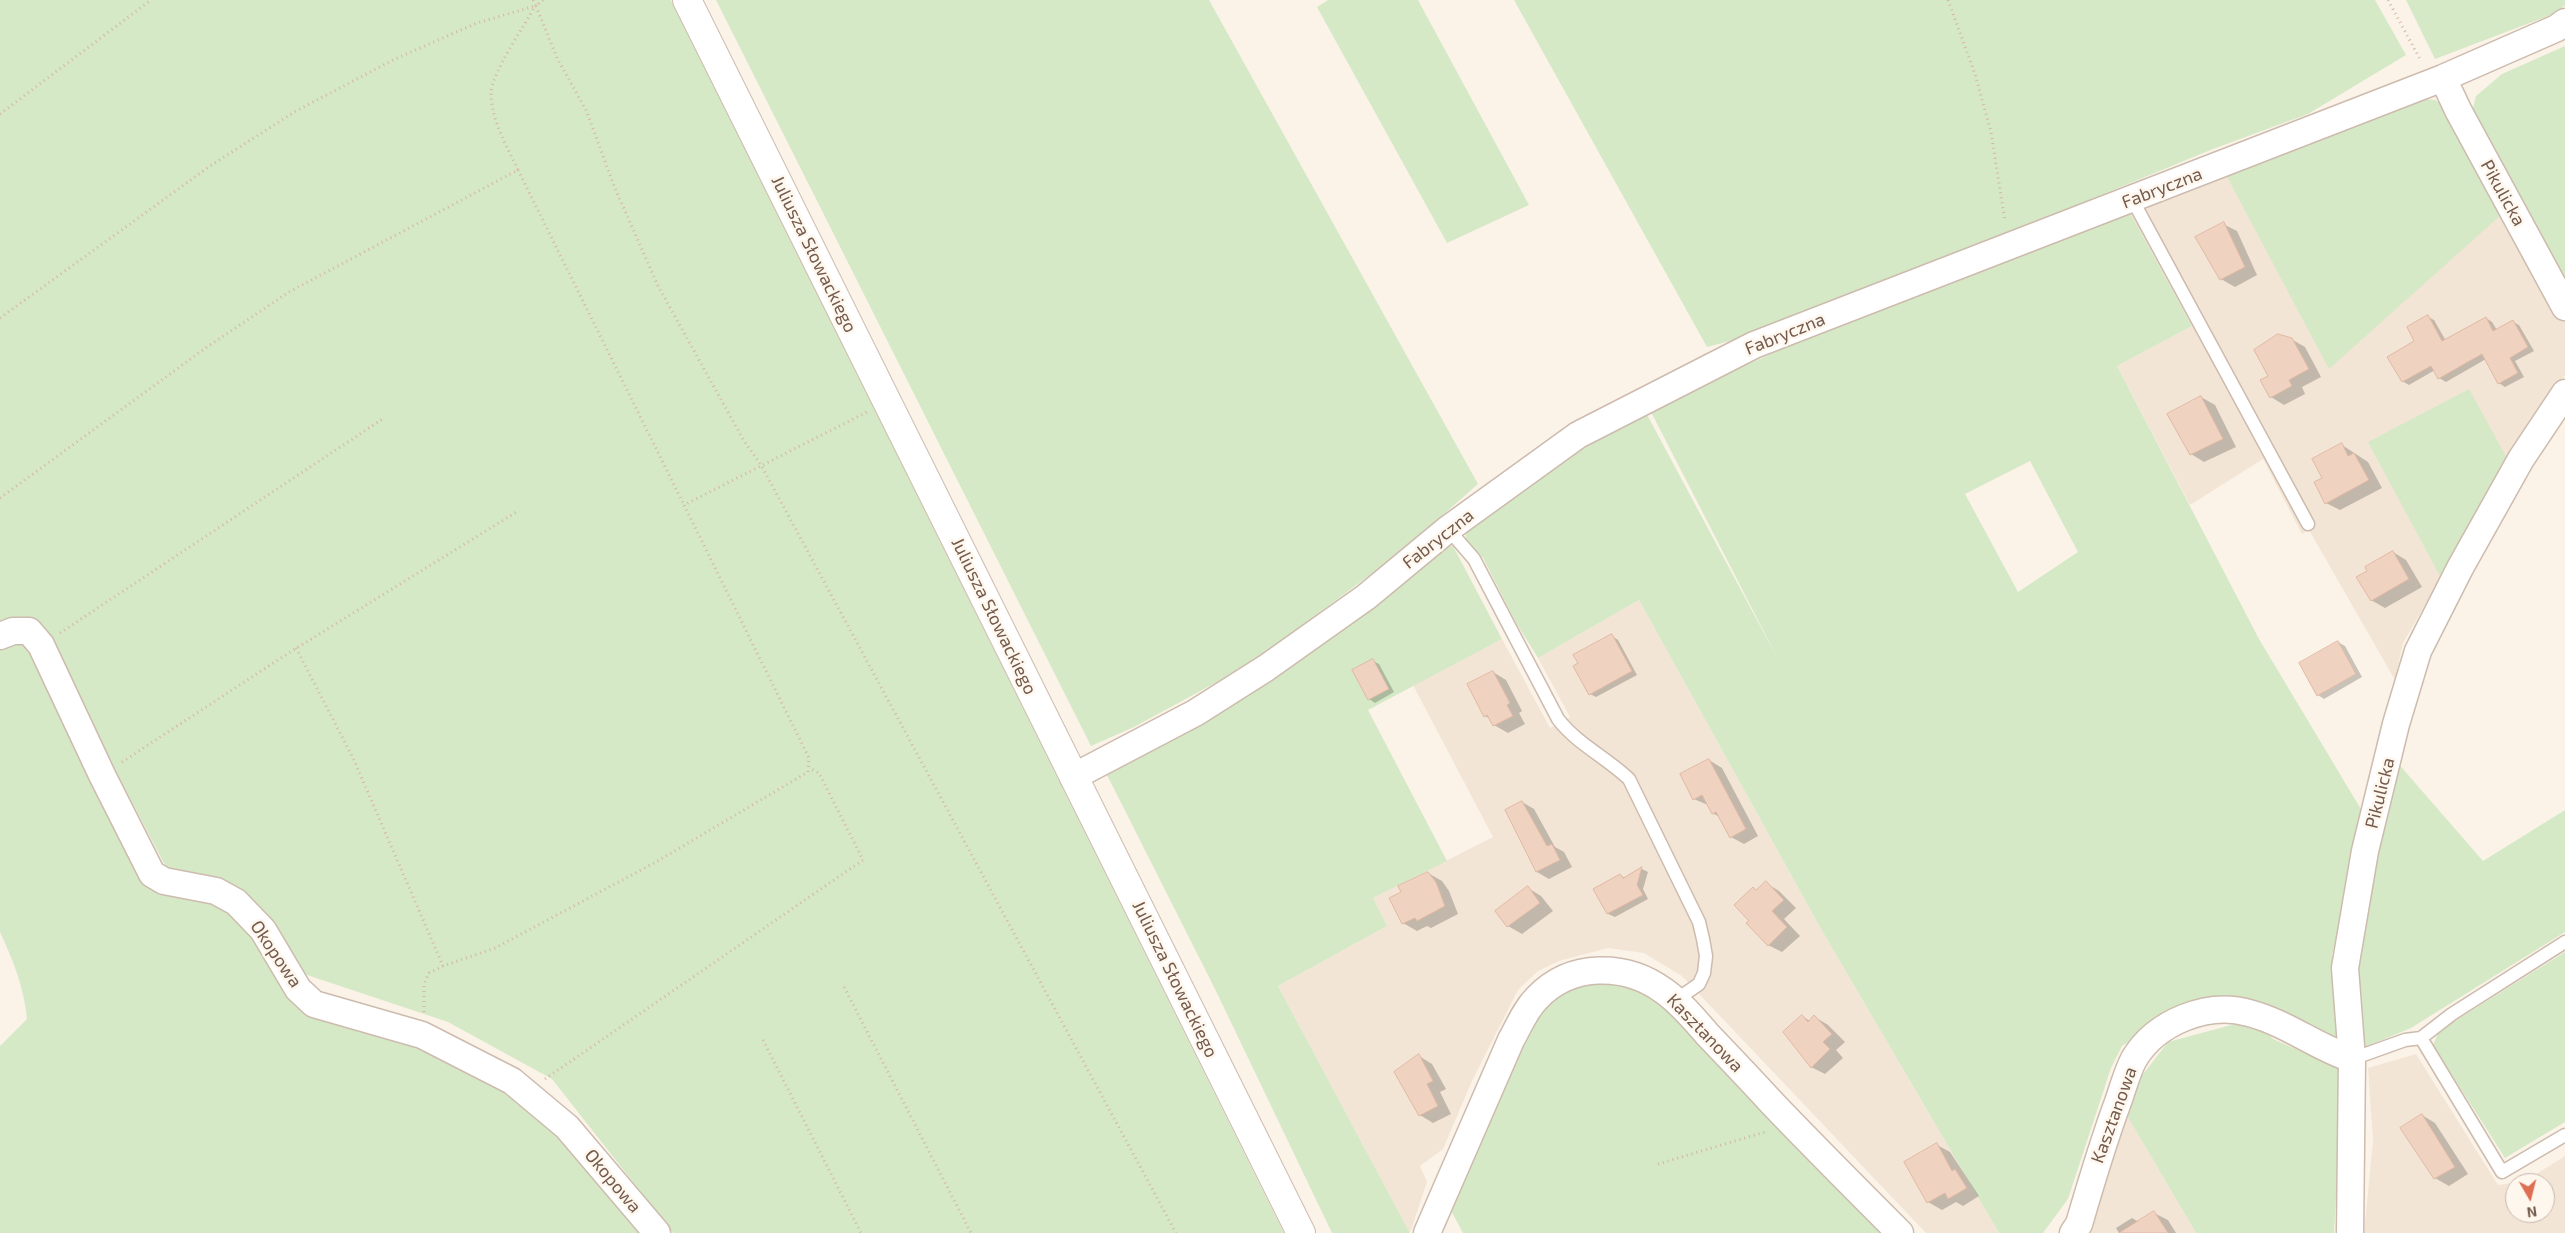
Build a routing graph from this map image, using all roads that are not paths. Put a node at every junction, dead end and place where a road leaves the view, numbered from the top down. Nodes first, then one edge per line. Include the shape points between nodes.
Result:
1 (687, 0) edge
2 (2565, 22) edge
3 (2444, 78) junction
4 (2132, 199) junction
5 (2565, 307) edge
6 (2565, 393) edge
7 (2308, 524) dead end
8 (1448, 529) junction
9 (0, 636) edge
10 (1073, 776) junction
11 (2565, 942) edge
12 (1676, 1000) junction
13 (2421, 1038) junction
14 (2352, 1059) junction
15 (2565, 1134) edge
16 (657, 1233) edge
17 (1301, 1233) edge
18 (1427, 1233) edge
19 (1900, 1233) edge
20 (2073, 1233) edge
21 (2350, 1233) edge

1 - 10 street, Juliusza Słowackiego
2 - 3 street, Fabryczna via 2558,28
3 - 4 street, Fabryczna
3 - 5 street, Pikulicka via 2458,110
4 - 7 lane
4 - 8 street, Fabryczna via 1754,345 1578,435
6 - 14 street, Pikulicka via 2521,459 2418,651 2396,724 2365,851 2345,968
8 - 10 street, Fabryczna via 1366,596 1266,668 1195,713
8 - 12 lane via 1474,559 1558,720 1568,733 1618,768 1628,779 1698,922 1706,956 1704,973 1699,984
9 - 16 street, Okopowa via 13,631 29,631 41,645 152,874 164,881 216,891 236,902 264,930 298,989 314,1004 422,1035 512,1080 567,1127
10 - 17 street, Juliusza Słowackiego
11 - 13 lane via 2452,1014
12 - 18 street, Kasztanowa via 1642,978 1618,970 1574,975 1537,998 1511,1040
12 - 19 street, Kasztanowa
13 - 14 lane via 2405,1040
13 - 15 lane via 2502,1172
14 - 20 street, Kasztanowa via 2330,1051 2293,1029 2248,1012 2213,1011 2185,1016 2171,1023 2148,1041 2134,1060 2099,1154 2079,1224
14 - 21 street, Pikulicka

